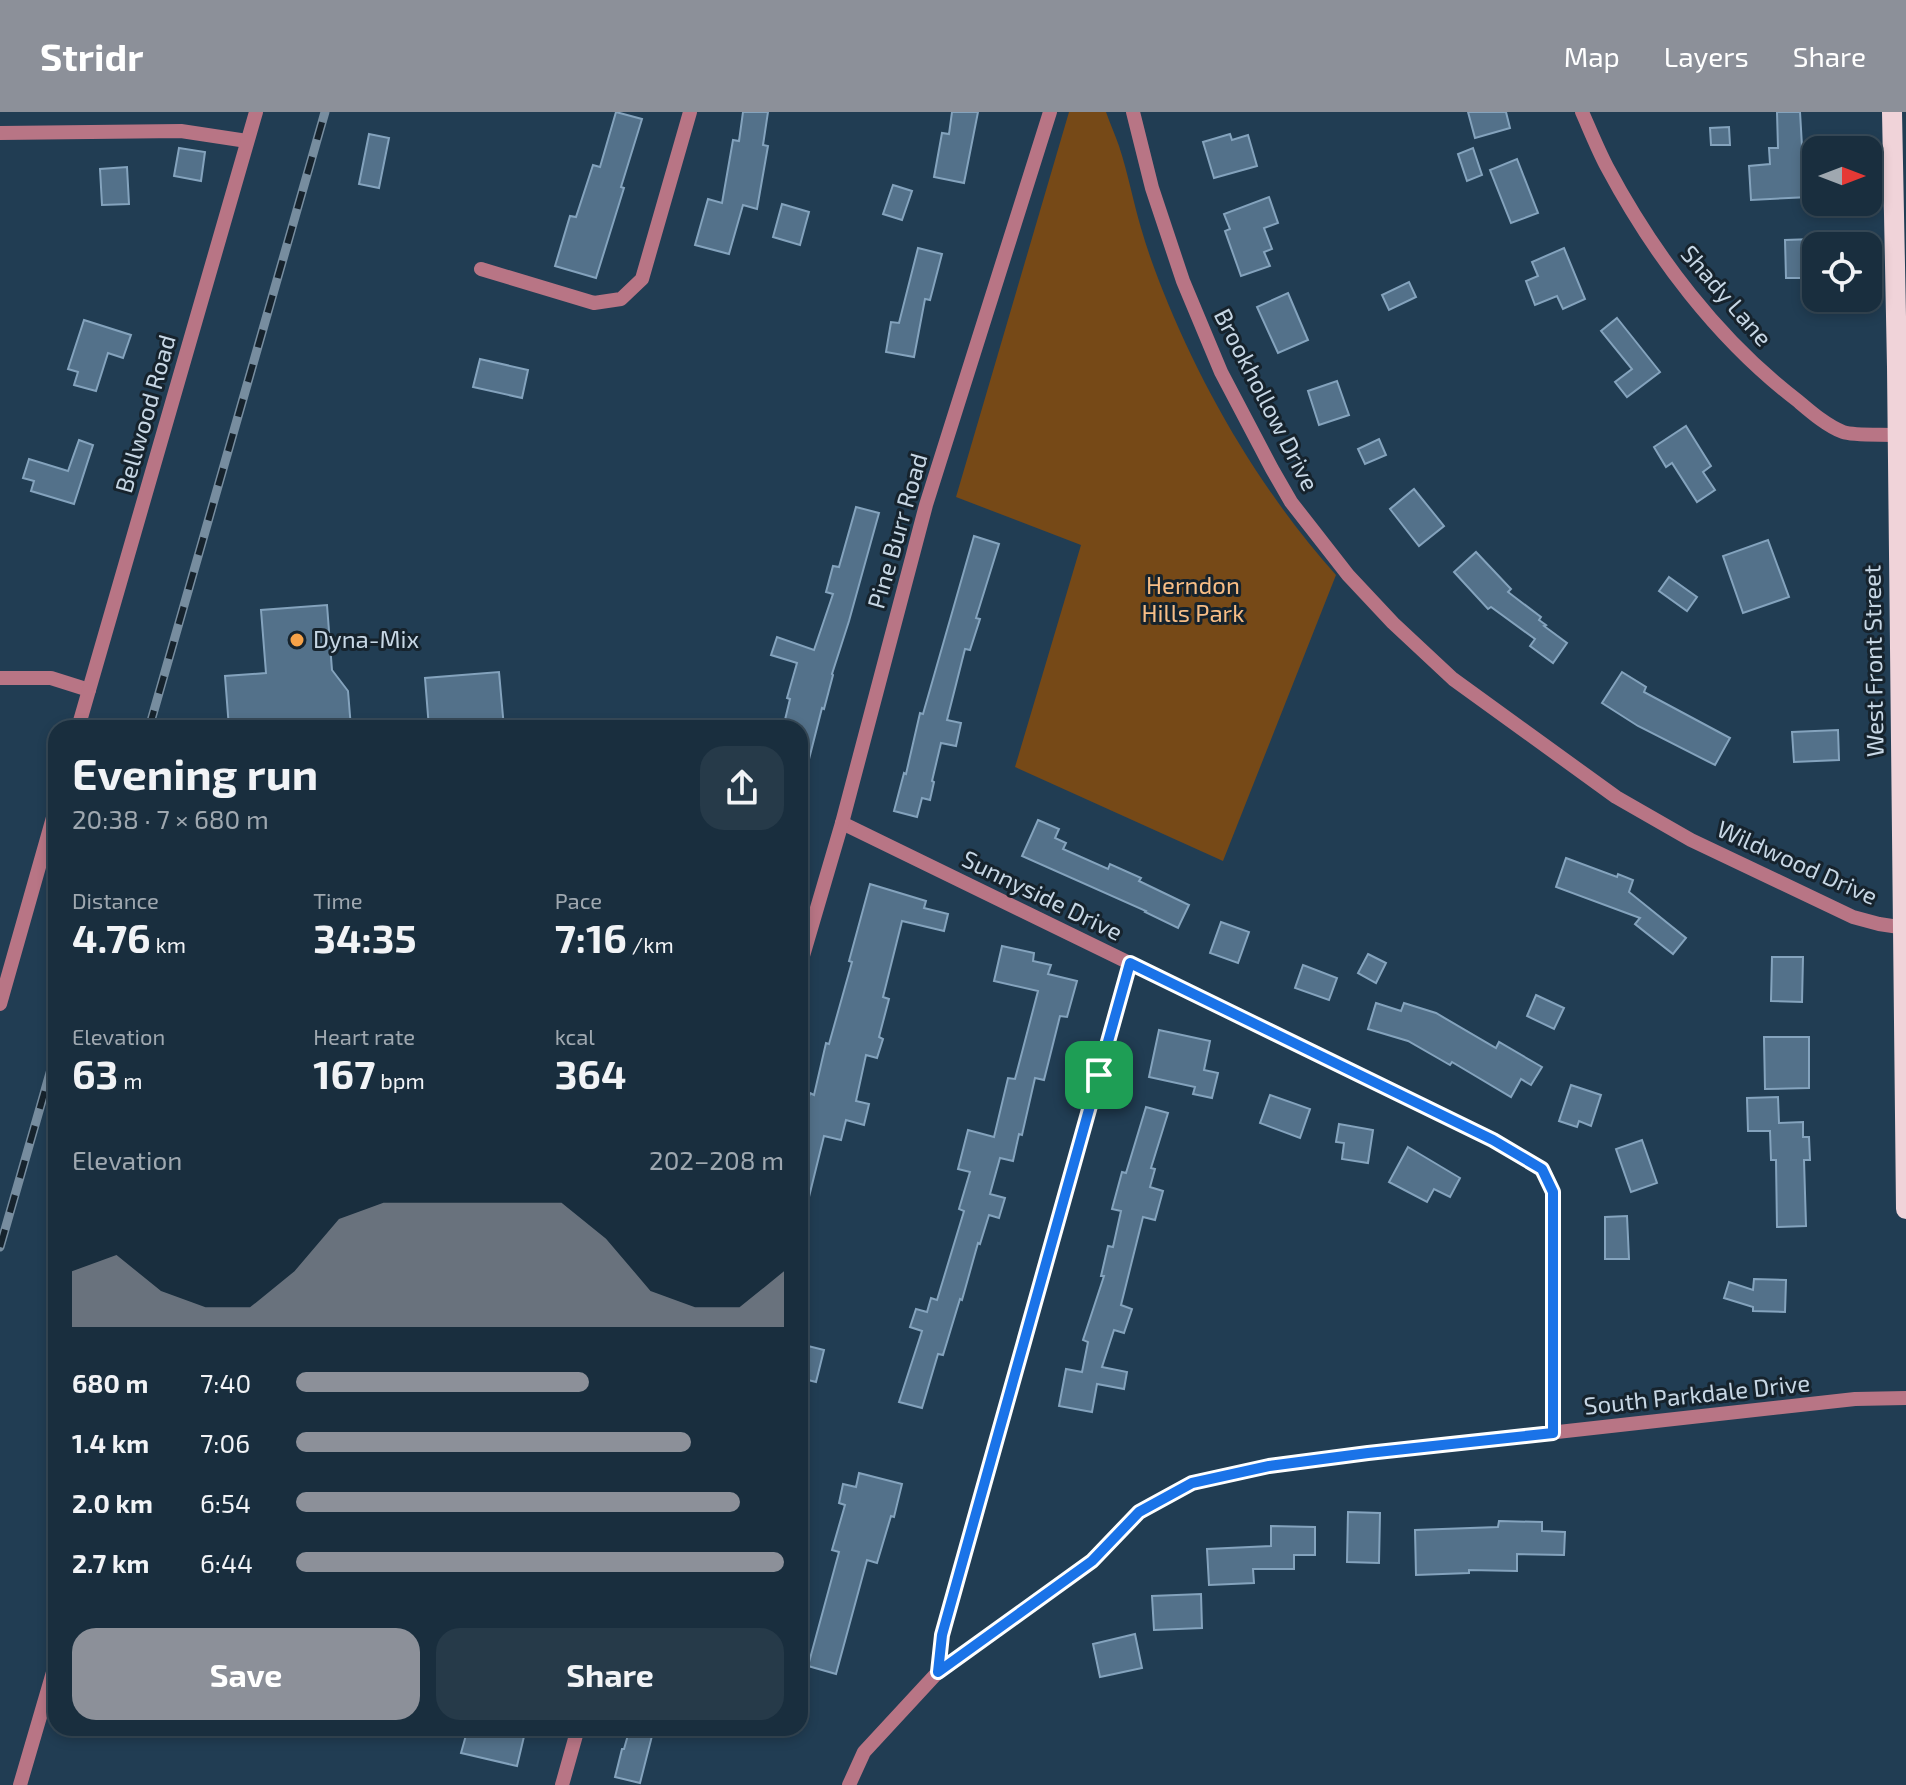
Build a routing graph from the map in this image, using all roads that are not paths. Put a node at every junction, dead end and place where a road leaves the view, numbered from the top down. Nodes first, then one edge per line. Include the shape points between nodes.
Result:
1 (256, 112) edge
2 (690, 112) edge
3 (1050, 112) edge
4 (1133, 112) edge
5 (1582, 112) edge
6 (1892, 112) edge
7 (0, 133) edge
8 (247, 141) junction
9 (481, 269) dead end
10 (1897, 435) junction
11 (0, 678) edge
12 (89, 690) junction
13 (80, 720) edge
14 (842, 823) junction
15 (1673, 829) joint
16 (48, 835) edge
17 (1905, 928) edge
18 (808, 939) edge
19 (1130, 963) junction
20 (0, 1004) edge
21 (1906, 1209) edge
22 (1906, 1398) edge
23 (1553, 1433) junction
24 (938, 1672) junction
25 (48, 1689) edge
26 (576, 1736) edge
27 (20, 1785) edge
28 (562, 1785) edge
29 (849, 1785) edge

1 - 8 street, Bellwood Road
2 - 9 street via 642,279 621,299 594,303
3 - 14 street, Pine Burr Road via 926,505
4 - 15 street, Brookhollow Drive via 1183,281 1221,372 1291,502 1348,575 1453,679 1616,797
5 - 10 street, Shady Lane via 1633,211 1723,333 1779,387 1844,433
6 - 10 main road, West Front Street
7 - 8 street via 181,131
8 - 12 street, Bellwood Road
10 - 17 main road, West Front Street
11 - 12 street via 51,678
12 - 13 street, Bellwood Road
14 - 18 street, Pine Burr Road
14 - 19 street, Sunnyside Drive
15 - 17 street, Wildwood Drive via 1853,917
16 - 20 street
17 - 21 main road, West Front Street
19 - 23 street, Sunnyside Drive via 1493,1140 1542,1169 1553,1192
19 - 24 street via 942,1635
22 - 23 street, South Parkdale Drive via 1855,1399
23 - 24 street, South Parkdale Drive via 1283,1464 1192,1483 1139,1512 1092,1561
24 - 29 street, South Parkdale Drive via 864,1752
25 - 27 street
26 - 28 street

